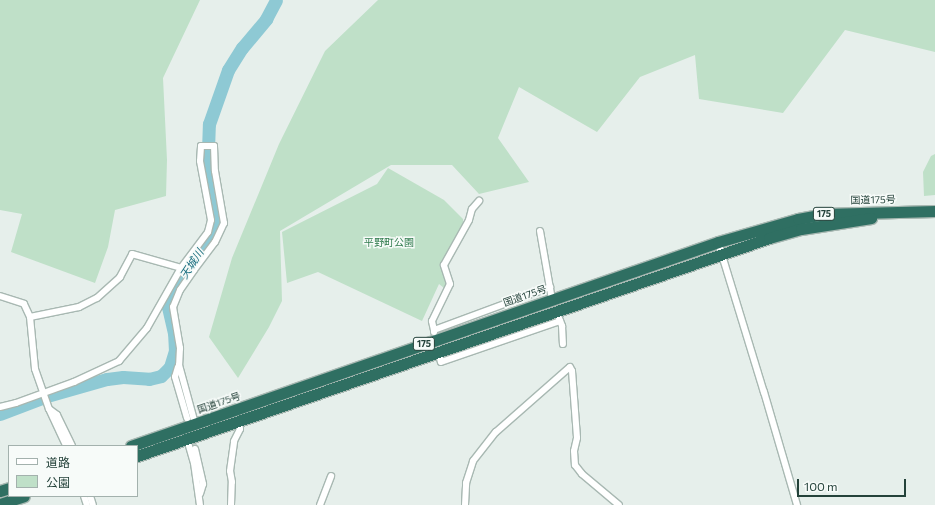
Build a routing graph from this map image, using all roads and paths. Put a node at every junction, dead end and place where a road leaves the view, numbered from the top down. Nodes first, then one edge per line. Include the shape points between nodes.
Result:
1 (479, 201) dead end
2 (935, 212) edge
3 (540, 231) dead end
4 (718, 242) junction
5 (722, 255) junction
6 (181, 268) junction
7 (171, 285) junction
8 (550, 288) junction
9 (180, 290) junction
10 (0, 296) edge
11 (552, 300) junction
12 (558, 316) junction
13 (30, 317) junction
14 (435, 335) junction
15 (563, 344) dead end
16 (179, 365) junction
17 (43, 393) junction
18 (0, 407) edge
19 (49, 409) junction
20 (191, 421) junction
21 (238, 422) junction
22 (187, 439) junction
23 (66, 445) edge
24 (72, 445) edge
25 (132, 445) edge
26 (195, 449) tunnel mouth
27 (138, 456) edge
28 (331, 476) dead end
29 (199, 495) junction
30 (21, 497) edge
31 (610, 503) edge
32 (0, 504) edge
33 (200, 505) edge
34 (231, 505) edge
35 (320, 505) edge
36 (465, 505) edge
37 (619, 505) edge
38 (797, 505) edge

1 - 14 street via 472,209 469,220 444,265 450,284 432,321
2 - 4 highway, 国道175号 / 175 via 824,214
2 - 5 highway, 国道175号 / 175 via 862,219 801,229
3 - 8 street
4 - 5 street
4 - 11 highway, 国道175号 / 175
5 - 12 highway, 国道175号 / 175
5 - 38 street
6 - 7 street
6 - 9 street via 208,232 211,220 200,161 201,146 214,146 215,171 224,224 215,242
6 - 13 street via 132,254 120,277 97,298 79,307
7 - 9 street
7 - 17 street via 147,328 119,361
8 - 11 street
8 - 14 street
9 - 16 street via 173,307 180,348
10 - 13 street via 24,304
11 - 14 highway, 国道175号 / 175
12 - 15 street
12 - 21 highway, 国道175号 / 175 via 438,351
13 - 17 street via 35,369
14 - 20 highway, 国道175号 / 175
16 - 20 street
16 - 20 street via 175,377
17 - 18 street
17 - 19 street
19 - 23 street
19 - 24 street via 56,414
20 - 25 highway, 国道175号 / 175
21 - 22 highway, 国道175号 / 175
21 - 34 street via 240,429 234,441 230,471
22 - 27 highway, 国道175号 / 175
22 - 29 street
26 - 29 street via 203,484
28 - 35 street
29 - 33 street
30 - 32 highway
31 - 36 street via 575,465 574,451 577,438 570,367 496,432 474,461 466,483
31 - 37 street

